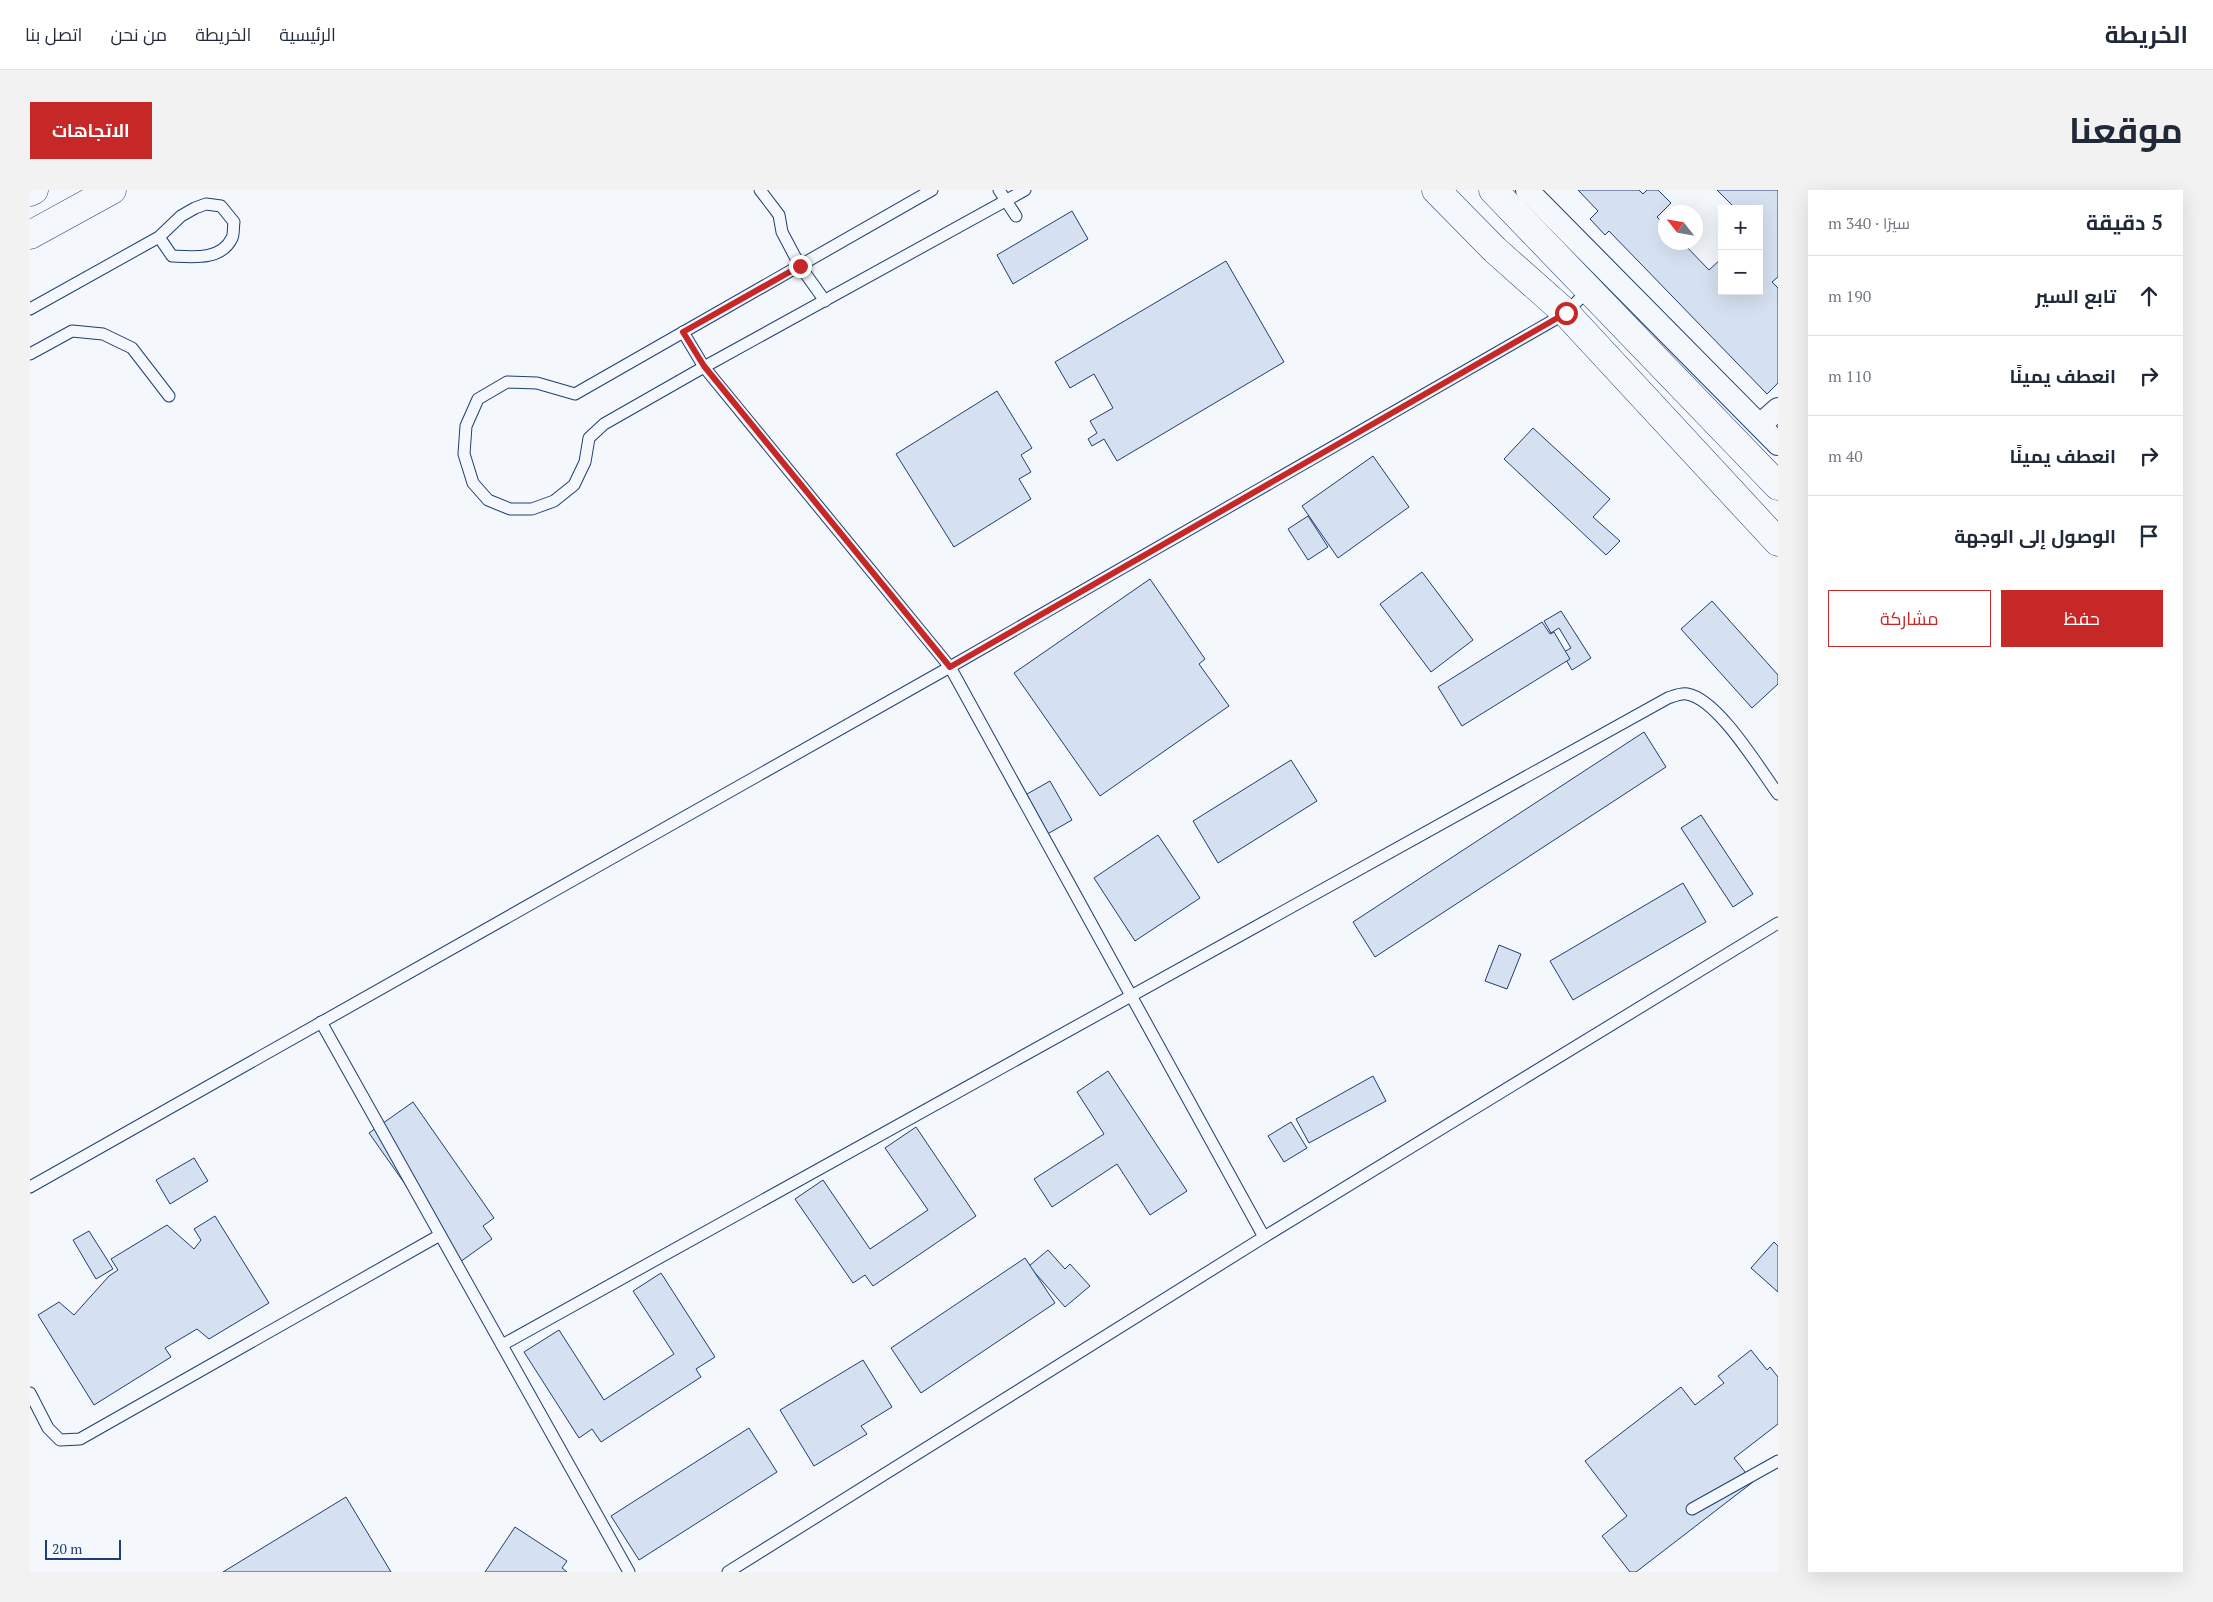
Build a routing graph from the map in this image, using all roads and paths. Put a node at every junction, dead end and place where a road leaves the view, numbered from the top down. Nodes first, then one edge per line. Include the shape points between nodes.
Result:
1 (34, 190) edge
2 (112, 190) edge
3 (760, 190) edge
4 (932, 190) edge
5 (999, 190) edge
6 (1025, 190) edge
7 (1436, 190) edge
8 (1493, 190) edge
9 (1527, 190) edge
10 (30, 192) edge
11 (1006, 201) junction
12 (1016, 216) dead end
13 (30, 235) edge
14 (159, 237) junction
15 (800, 266) junction
16 (1588, 290) junction
17 (825, 301) junction
18 (30, 309) edge
19 (1566, 313) junction
20 (683, 332) junction
21 (30, 354) edge
22 (704, 366) junction
23 (169, 396) dead end
24 (1778, 409) edge
25 (1760, 425) junction
26 (1778, 444) edge
27 (1778, 486) edge
28 (1778, 542) edge
29 (950, 667) junction
30 (1778, 794) edge
31 (1778, 923) edge
32 (1131, 995) junction
33 (321, 1022) junction
34 (30, 1187) edge
35 (440, 1235) junction
36 (1264, 1237) junction
37 (502, 1345) junction
38 (30, 1393) edge
39 (1778, 1461) edge
40 (1692, 1509) dead end
41 (628, 1572) edge
42 (728, 1572) edge

1 - 10 main road
2 - 13 main road
3 - 15 lane via 779,215 782,232
4 - 15 lane
5 - 11 lane
6 - 11 lane
7 - 19 main road via 1495,250
8 - 16 main road
9 - 25 street
11 - 12 lane
11 - 17 lane
14 - 14 lane via 181,216 206,204 221,206 234,222 232,238 222,249 207,257 172,256
14 - 18 lane
15 - 17 lane
15 - 20 lane
16 - 19 lane
16 - 27 main road
17 - 22 lane
19 - 28 main road
19 - 29 lane
20 - 22 lane
20 - 22 lane via 575,394 537,383 508,382 478,399 466,426 464,454 473,483 488,500 510,509 532,509 554,501 574,485 585,462 589,438 604,424
21 - 23 lane via 72,331 103,334 132,348
22 - 29 lane
24 - 25 street
25 - 26 street
29 - 32 lane
29 - 33 lane
30 - 32 lane via 1719,713 1686,694 1668,698
31 - 36 lane
32 - 36 lane
32 - 37 lane
33 - 34 lane
33 - 35 lane
35 - 37 lane
35 - 38 lane via 80,1438 60,1440 48,1428
36 - 42 lane
37 - 41 lane
39 - 40 lane

